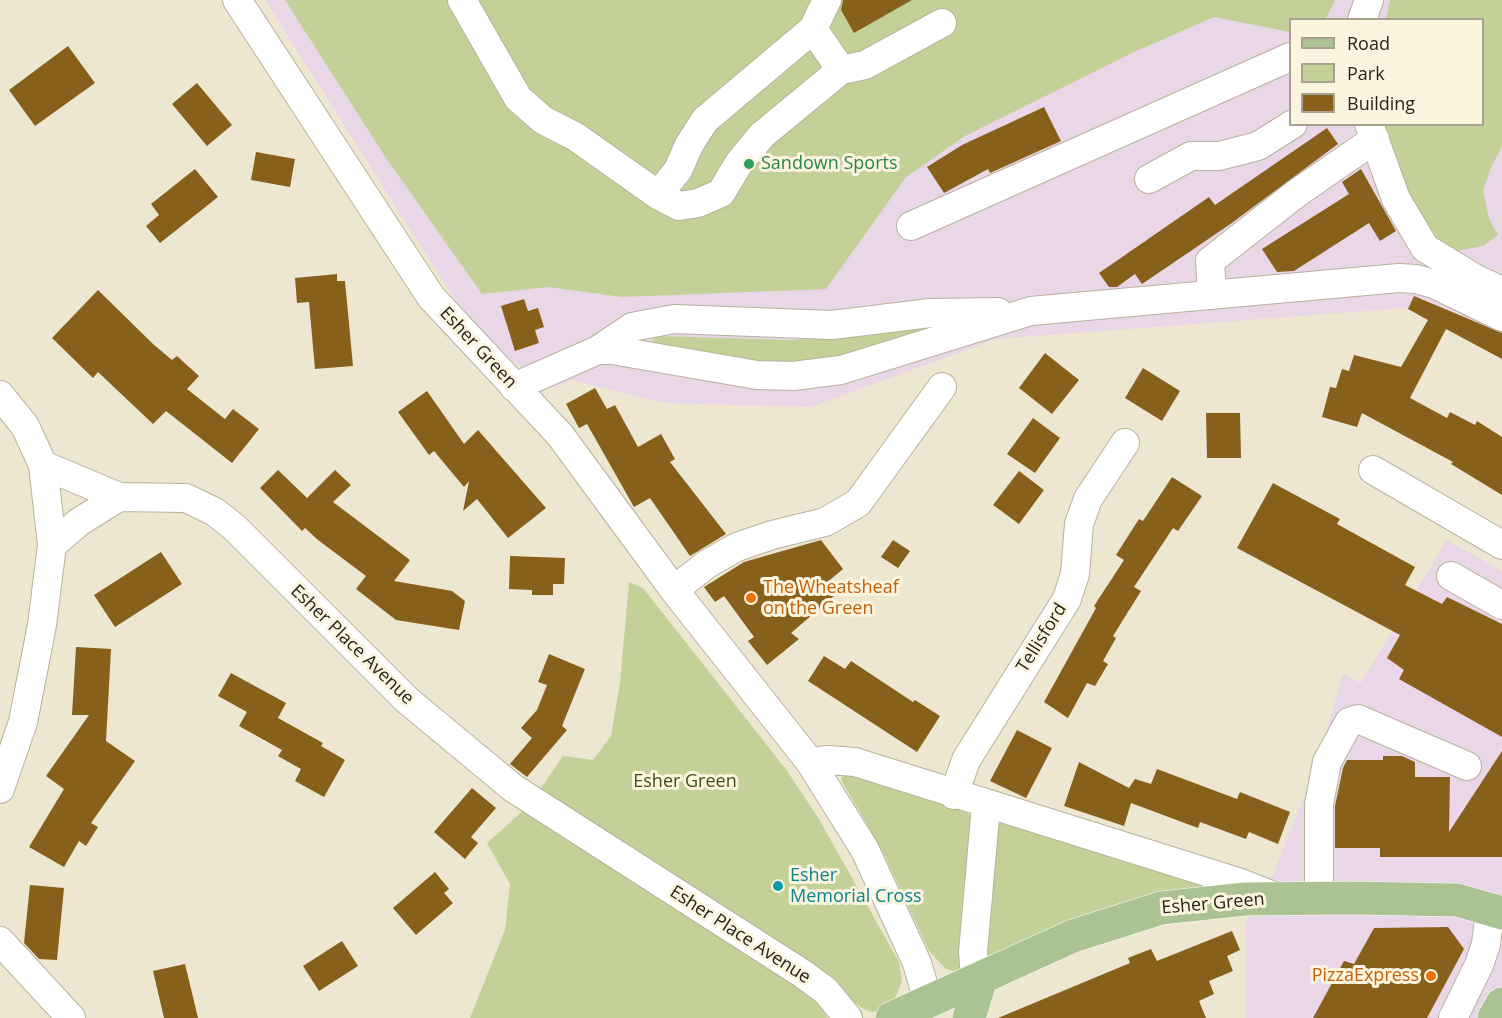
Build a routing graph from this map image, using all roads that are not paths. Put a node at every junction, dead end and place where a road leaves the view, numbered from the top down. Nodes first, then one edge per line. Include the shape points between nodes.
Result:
1 (237, 0) edge
2 (462, 0) edge
3 (827, 0) edge
4 (1369, 0) edge
5 (1363, 18) edge
6 (942, 23) dead end
7 (813, 29) junction
8 (1289, 57) edge
9 (842, 70) junction
10 (1290, 126) edge
11 (1372, 132) edge
12 (1149, 179) dead end
13 (658, 195) junction
14 (911, 226) dead end
15 (1502, 291) edge
16 (1212, 294) junction
17 (1031, 311) junction
18 (1502, 317) edge
19 (598, 350) junction
20 (514, 387) junction
21 (942, 387) dead end
22 (0, 395) edge
23 (1125, 443) dead end
24 (44, 465) junction
25 (1373, 470) dead end
26 (119, 497) junction
27 (52, 545) junction
28 (1502, 545) edge
29 (1451, 576) dead end
30 (674, 590) junction
31 (1502, 604) edge
32 (810, 762) junction
33 (1467, 766) dead end
34 (0, 789) edge
35 (954, 795) junction
36 (986, 806) junction
37 (1279, 898) junction
38 (1319, 898) junction
39 (1501, 904) edge
40 (0, 941) edge
41 (981, 978) junction
42 (1502, 1004) edge
43 (930, 1009) edge
44 (1457, 1010) edge
45 (71, 1018) edge
46 (848, 1018) edge
47 (892, 1018) edge
48 (969, 1018) edge
49 (1492, 1018) edge

1 - 20 street, Esher Green via 431,297
2 - 13 street via 518,98 543,120 576,137
3 - 7 street
4 - 5 street
6 - 9 street via 865,65
7 - 9 street
7 - 13 street via 705,120 678,170
8 - 14 street
9 - 13 street via 762,135 721,193 680,206
10 - 12 street via 1258,146 1220,156 1191,156
11 - 15 street via 1395,199 1425,248
11 - 16 street via 1210,261
16 - 17 street
16 - 18 street via 1416,279
17 - 19 street via 930,313 832,325 674,319 632,327
17 - 19 street via 842,370 793,376 757,375
19 - 20 street
20 - 30 street, Esher Green via 560,435
21 - 30 street via 858,502 825,522 737,547
22 - 24 street via 25,426
23 - 35 street, Tellisford via 1088,499 1079,524 1075,574 1067,599 966,760
24 - 26 street
24 - 27 street
25 - 28 street
26 - 27 street
26 - 46 street, Esher Place Avenue via 186,498 214,512 234,527 407,700 513,788 803,974 826,991
27 - 34 street via 42,625 23,722
29 - 31 street
30 - 32 street, Esher Green
32 - 35 street, Esher Green via 855,762
32 - 43 street, Esher Green via 865,850 917,963
33 - 38 street via 1358,719 1349,722 1327,762 1319,804
35 - 36 street, Esher Green
36 - 37 street, Esher Green
36 - 41 street via 973,952
37 - 38 main road, Esher Green
37 - 41 main road, Esher Green via 1161,908 1073,936
38 - 39 main road, Esher Green
39 - 44 street via 1488,927 1486,944
40 - 45 street
41 - 43 main road, Esher Green
41 - 48 main road
42 - 49 main road
43 - 47 main road
44 - 49 street

